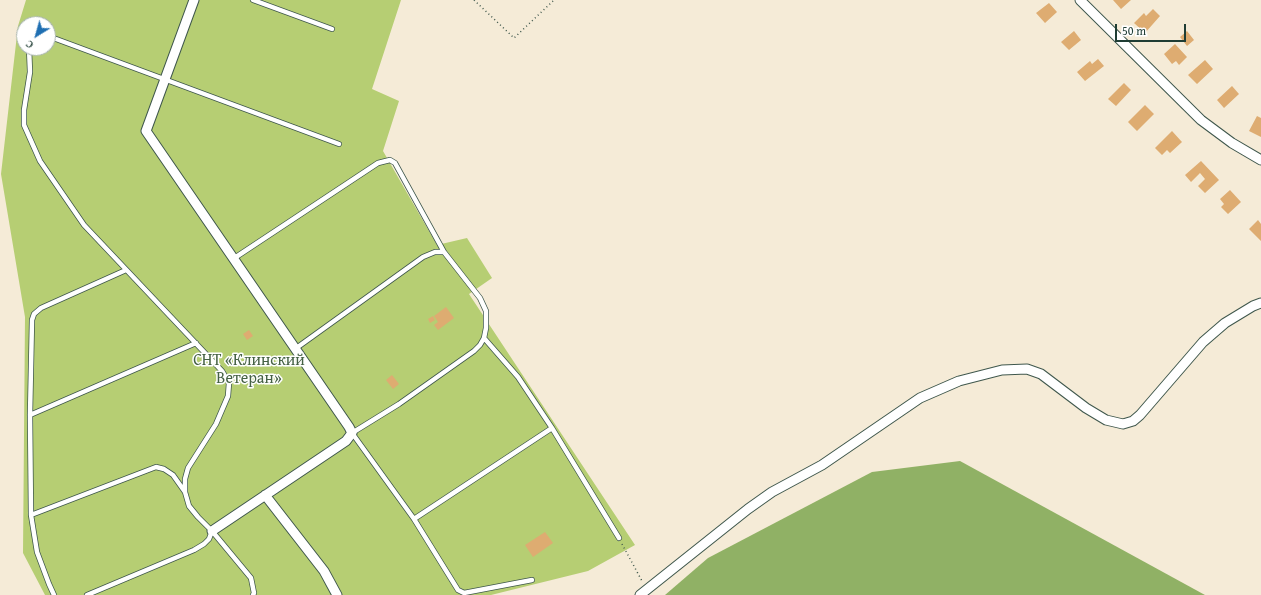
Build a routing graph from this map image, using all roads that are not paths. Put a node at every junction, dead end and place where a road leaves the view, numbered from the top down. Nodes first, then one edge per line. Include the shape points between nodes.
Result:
1 (194, 0) edge
2 (253, 0) edge
3 (1080, 0) edge
4 (332, 29) dead end
5 (56, 39) edge
6 (29, 56) edge
7 (166, 79) junction
8 (339, 144) dead end
9 (1261, 160) edge
10 (444, 252) junction
11 (233, 259) junction
12 (126, 270) junction
13 (1261, 302) edge
14 (484, 338) junction
15 (196, 343) junction
16 (295, 349) junction
17 (30, 415) junction
18 (552, 428) junction
19 (352, 433) junction
20 (185, 492) junction
21 (265, 495) junction
22 (31, 515) junction
23 (414, 519) junction
24 (212, 531) junction
25 (619, 538) road end
26 (532, 580) dead end
27 (644, 592) edge
28 (54, 595) edge
29 (87, 595) edge
30 (253, 595) edge
31 (337, 595) edge

1 - 7 street
2 - 4 lane
3 - 9 street via 1201,120
5 - 7 lane
6 - 12 lane via 24,126 33,146 40,161 84,224
7 - 8 lane
7 - 11 street via 146,130
10 - 11 lane via 395,164 390,160 378,164
10 - 14 lane via 480,298 486,311
10 - 16 lane via 435,252 423,257
11 - 16 street
12 - 15 lane
12 - 17 lane via 41,308 34,314
13 - 27 street via 1225,323 1203,342 1140,415 1128,423 1106,420 1041,374 1027,369 1002,370 959,381 920,398 822,465 772,492
14 - 18 lane via 518,377
14 - 19 lane via 474,351 399,404
15 - 17 lane
15 - 20 lane via 222,371 228,382 228,396 216,424 188,468
16 - 19 street
17 - 22 lane
18 - 23 lane
18 - 25 lane
19 - 21 street via 346,441
19 - 23 lane
20 - 22 lane via 173,475 156,467
20 - 24 lane via 189,506
21 - 24 street
21 - 31 street via 324,571
22 - 28 lane via 37,552
23 - 26 lane via 458,590 464,594
24 - 29 lane via 209,539 194,550
24 - 30 lane via 251,578

